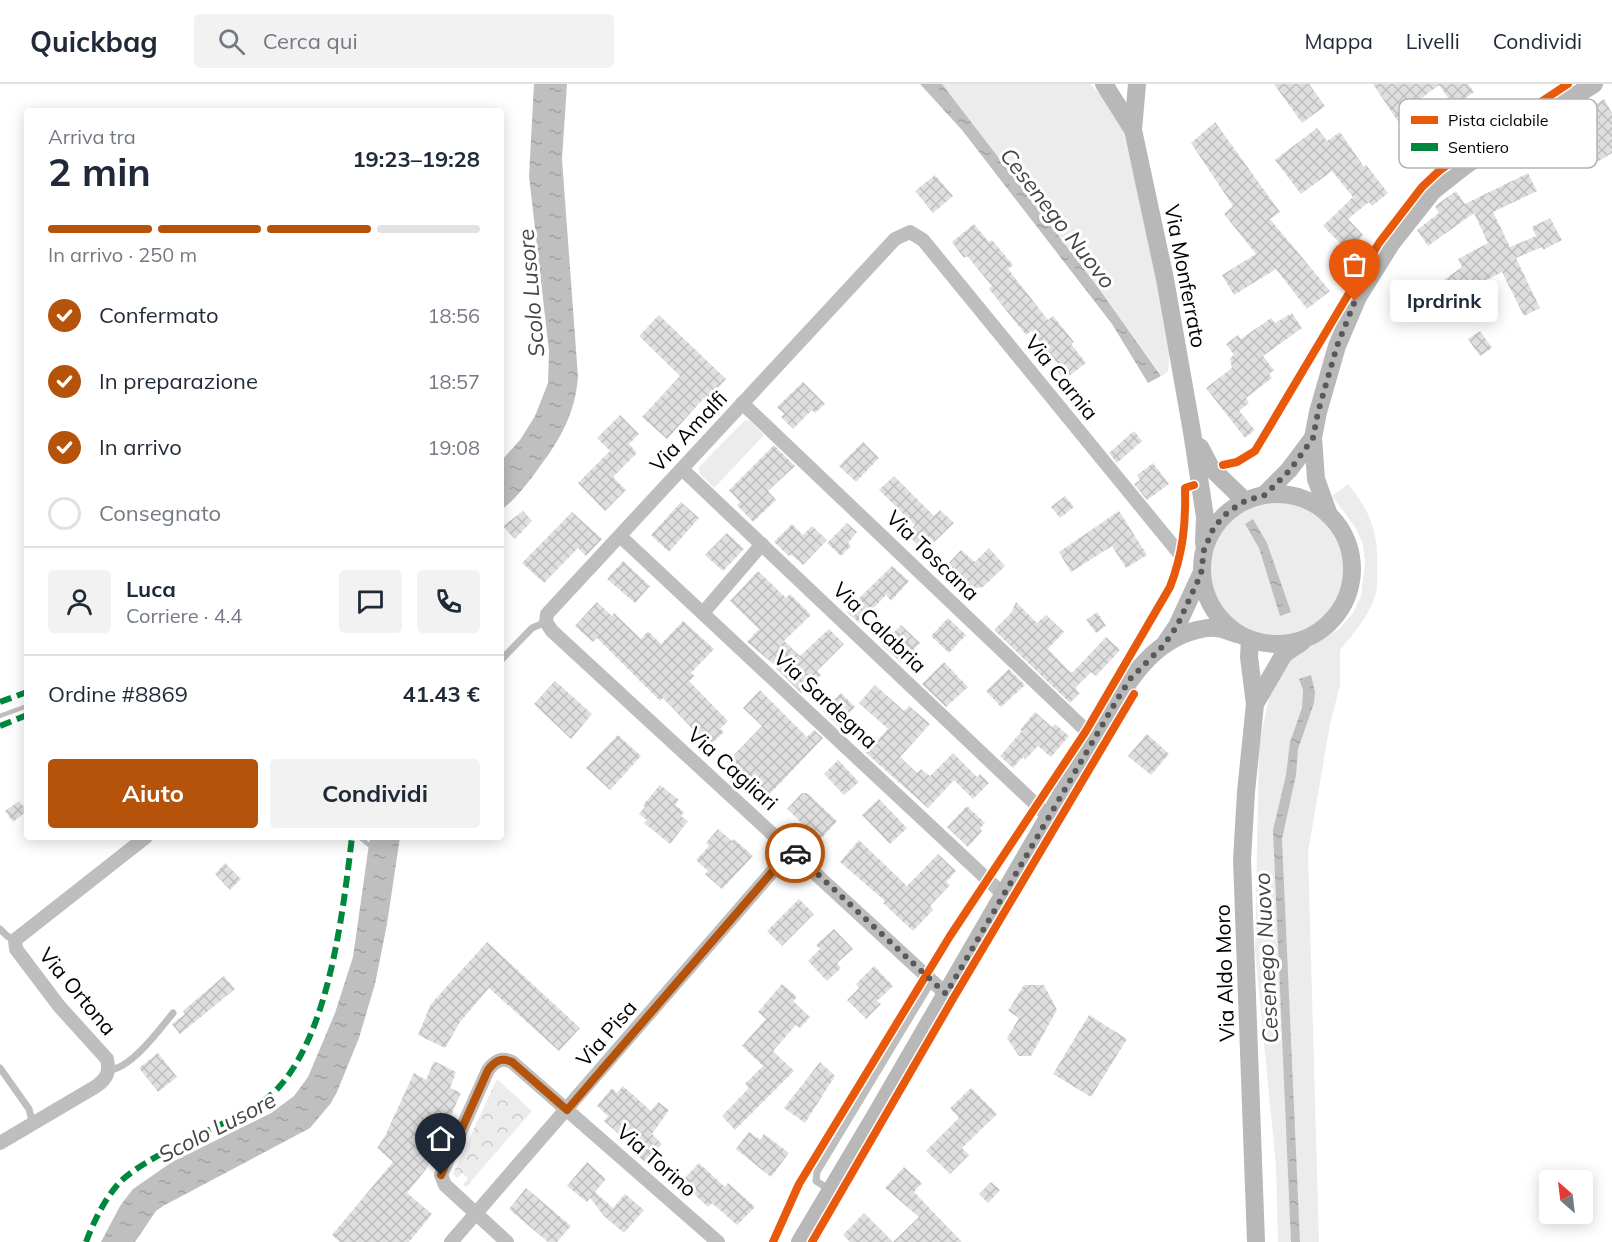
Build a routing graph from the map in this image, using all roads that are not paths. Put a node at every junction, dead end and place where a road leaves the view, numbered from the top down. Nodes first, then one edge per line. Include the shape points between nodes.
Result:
1 (1104, 84) edge
2 (1137, 84) edge
3 (1594, 84) edge
4 (1568, 99) edge
5 (1133, 130) junction
6 (1462, 168) edge
7 (910, 232) joint
8 (742, 403) junction
9 (1192, 432) junction
10 (1313, 438) junction
11 (682, 469) junction
12 (1265, 495) junction
13 (1245, 501) junction
14 (1329, 515) junction
15 (620, 536) junction
16 (762, 544) junction
17 (1204, 550) junction
18 (1179, 552) dead end
19 (1201, 574) junction
20 (704, 613) junction
21 (546, 622) junction
22 (1244, 637) junction
23 (1306, 639) junction
24 (1164, 645) junction
25 (504, 657) edge
26 (1255, 704) junction
27 (1094, 738) junction
28 (1049, 817) junction
29 (142, 840) edge
30 (791, 850) junction
31 (1003, 894) junction
32 (0, 929) edge
33 (15, 940) junction
34 (939, 988) junction
35 (173, 1013) dead end
36 (0, 1068) edge
37 (109, 1070) junction
38 (567, 1110) junction
39 (30, 1126) junction
40 (0, 1143) edge
41 (475, 1214) junction
42 (451, 1242) edge
43 (507, 1242) edge
44 (718, 1242) edge
45 (800, 1242) edge
46 (1256, 1242) edge

1 - 5 main road, Via Monferrato
2 - 5 main road, Via Monferrato
3 - 4 main road
5 - 9 main road, Via Monferrato
6 - 10 main road via 1420,206 1355,301 1337,346
7 - 8 street, Via Amalfi via 895,239
7 - 18 street, Via Carnia via 923,240
8 - 11 street, Via Amalfi
8 - 27 street, Via Toscana
9 - 13 main road, Via Monferrato via 1211,468
9 - 17 main road, Via Monferrato via 1204,517
10 - 12 main road via 1290,470
10 - 14 main road via 1317,479
11 - 15 street, Via Amalfi
11 - 16 street, Via Calabria
12 - 13 main road
12 - 14 main road via 1299,498
13 - 17 main road via 1214,527
14 - 23 main road via 1347,543 1352,559 1351,583 1342,606 1327,626
15 - 20 street, Via Sardegna
15 - 21 street, Via Amalfi via 547,614
16 - 20 street
16 - 28 street, Via Calabria
17 - 19 main road
19 - 22 main road via 1206,598 1219,618
19 - 24 main road
20 - 31 street, Via Sardegna
21 - 25 lane, Via Amalfi via 532,628
21 - 30 street, Via Cagliari
22 - 23 main road via 1264,644
22 - 24 main road via 1214,627 1177,637
22 - 26 main road, Via Aldo Moro
23 - 26 main road, Via Aldo Moro via 1284,654
24 - 27 main road via 1131,678
26 - 46 main road, Via Aldo Moro via 1242,860
27 - 28 main road
28 - 31 main road
29 - 33 street, Via Ortona
30 - 34 street, Via Cagliari
30 - 38 street, Via Pisa
31 - 34 main road
32 - 33 lane, Via Ortona
33 - 37 street, Via Ortona via 16,949 59,1006 107,1059
34 - 45 main road
35 - 37 lane, Via Ortona via 140,1050 123,1065
36 - 39 lane via 29,1109
37 - 39 street, Via Ortona via 96,1087
38 - 41 street, Via Pisa
38 - 41 street, Via Torino via 512,1062 500,1059 493,1063 441,1175 445,1185
38 - 44 street, Via Torino
39 - 40 street, Via Ortona
41 - 42 street, Via Pisa
41 - 43 street

